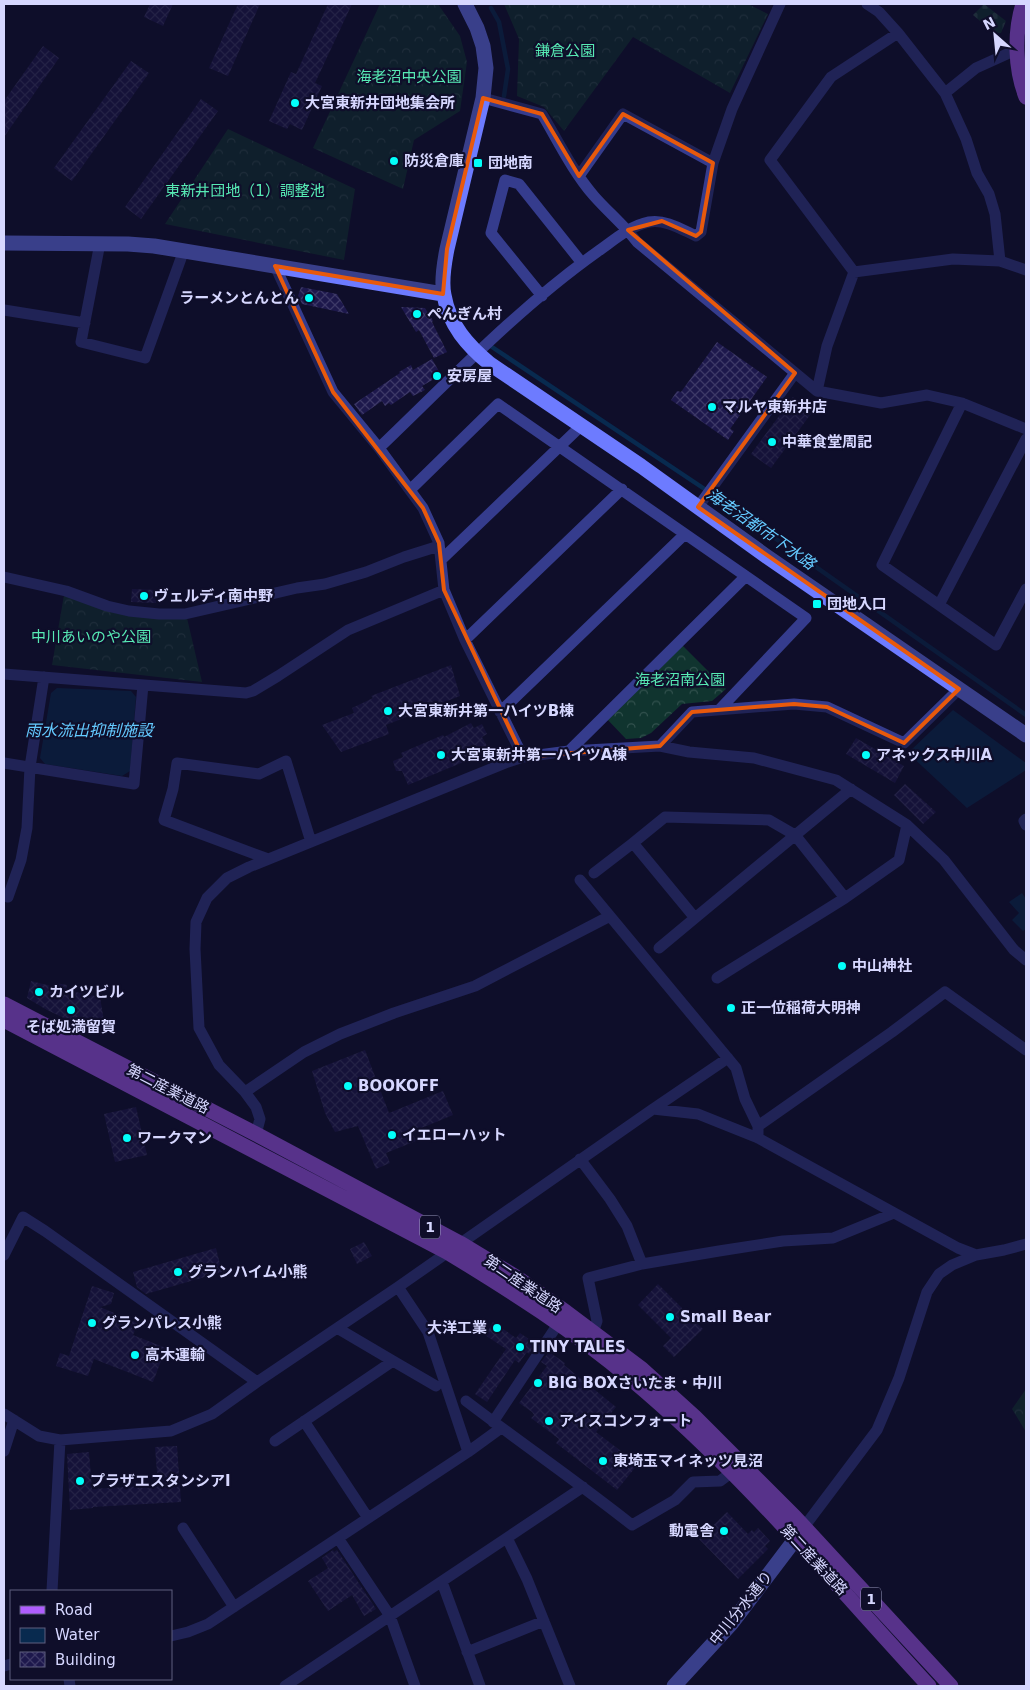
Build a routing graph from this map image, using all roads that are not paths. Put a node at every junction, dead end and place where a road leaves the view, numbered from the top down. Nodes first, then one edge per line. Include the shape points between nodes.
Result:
1 (780, 4) edge
2 (867, 4) edge
3 (1023, 4) edge
4 (470, 7) edge
5 (898, 33) junction
6 (1018, 49) junction
7 (945, 93) junction
8 (1026, 97) edge
9 (483, 98) junction
10 (713, 163) junction
11 (579, 176) junction
12 (628, 230) junction
13 (4, 242) edge
14 (100, 244) junction
15 (184, 250) junction
16 (1000, 261) junction
17 (582, 263) junction
18 (275, 266) junction
19 (1026, 270) edge
20 (854, 272) junction
21 (443, 294) junction
22 (542, 296) junction
23 (4, 310) edge
24 (85, 323) junction
25 (477, 354) junction
26 (795, 373) junction
27 (817, 391) junction
28 (962, 403) junction
29 (581, 426) junction
30 (1026, 429) edge
31 (1026, 439) edge
32 (560, 446) junction
33 (379, 448) junction
34 (622, 489) junction
35 (410, 490) junction
36 (700, 503) junction
37 (685, 534) junction
38 (439, 546) junction
39 (441, 560) junction
40 (746, 576) junction
41 (4, 577) edge
42 (1026, 589) edge
43 (444, 590) junction
44 (939, 605) junction
45 (465, 640) junction
46 (4, 674) edge
47 (44, 676) junction
48 (143, 685) junction
49 (959, 688) junction
50 (719, 710) junction
51 (500, 712) junction
52 (1026, 735) edge
53 (660, 746) junction
54 (570, 751) junction
55 (522, 757) junction
56 (4, 763) edge
57 (30, 767) junction
58 (851, 789) junction
59 (1026, 819) edge
60 (907, 825) junction
61 (1026, 825) edge
62 (795, 835) junction
63 (311, 842) junction
64 (633, 843) junction
65 (268, 859) junction
66 (594, 873) dead end
67 (580, 880) dead end
68 (4, 895) edge
69 (844, 898) junction
70 (610, 916) junction
71 (695, 918) junction
72 (659, 948) dead end
73 (1026, 960) edge
74 (718, 978) dead end
75 (4, 1004) edge
76 (4, 1020) edge
77 (1026, 1050) edge
78 (728, 1058) junction
79 (245, 1092) junction
80 (653, 1109) junction
81 (758, 1126) junction
82 (256, 1134) junction
83 (758, 1138) junction
84 (580, 1159) junction
85 (894, 1213) junction
86 (460, 1243) junction
87 (1026, 1244) edge
88 (447, 1252) junction
89 (4, 1254) edge
90 (976, 1254) junction
91 (642, 1264) junction
92 (398, 1287) junction
93 (558, 1324) junction
94 (337, 1328) junction
95 (593, 1332) junction
96 (393, 1361) junction
97 (257, 1382) junction
98 (436, 1386) dead end
99 (466, 1401) dead end
100 (9, 1417) edge
101 (304, 1421) junction
102 (497, 1425) junction
103 (60, 1440) junction
104 (275, 1441) dead end
105 (4, 1450) edge
106 (468, 1452) junction
107 (732, 1472) junction
108 (583, 1487) junction
109 (368, 1518) junction
110 (183, 1528) dead end
111 (800, 1533) junction
112 (338, 1538) junction
113 (507, 1538) junction
114 (442, 1582) junction
115 (52, 1590) edge
116 (234, 1607) junction
117 (390, 1616) junction
118 (544, 1620) junction
119 (172, 1636) edge
120 (467, 1652) junction
121 (928, 1685) edge
122 (285, 1686) edge
123 (415, 1686) edge
124 (480, 1686) edge
125 (570, 1686) edge
126 (674, 1686) edge
127 (951, 1686) edge

1 - 10 street via 732,109
2 - 5 street
3 - 6 main road
4 - 9 street via 483,46 486,68
5 - 7 street
5 - 20 street via 831,76 770,160
6 - 7 street via 976,68
6 - 8 main road
7 - 16 street via 977,173 990,194
9 - 11 street via 542,114
9 - 21 street via 446,249
10 - 11 street via 623,114
10 - 12 street via 701,232 696,236 662,221 648,222
11 - 12 street
12 - 17 street
12 - 26 street via 637,242
13 - 14 street
14 - 15 street
14 - 24 street
15 - 18 street
15 - 24 street via 145,358 81,342
16 - 19 street
16 - 20 street via 953,259
17 - 22 street
17 - 22 street via 519,184 505,180 491,233
18 - 21 street
18 - 33 street via 333,392
20 - 27 street via 827,346
21 - 25 street via 455,326
22 - 25 street
23 - 24 street
25 - 29 street
25 - 33 street
26 - 27 street
26 - 36 street
27 - 28 street via 881,403 927,395
28 - 30 street
28 - 44 street via 882,565
29 - 32 street
29 - 36 street
31 - 44 street
32 - 34 street
32 - 35 street via 498,404
32 - 39 street
33 - 35 street
34 - 37 street
34 - 45 street
35 - 38 street via 423,508
36 - 49 street
37 - 40 street
37 - 51 street
38 - 39 street
38 - 41 street via 325,584 185,614 129,611 66,591
39 - 43 street
40 - 50 street via 806,618
40 - 54 street
42 - 44 street via 996,645
43 - 45 street
43 - 48 street via 348,630 253,691
45 - 51 street
46 - 47 street
47 - 48 street
47 - 57 street
48 - 57 street via 134,784
49 - 50 street via 904,743 827,707 794,704
49 - 52 street
50 - 53 street via 692,712
51 - 55 street
53 - 54 street
53 - 58 street via 754,758 836,780
54 - 55 street
55 - 63 street
56 - 57 street
57 - 68 street via 27,828 8,897
58 - 60 street
58 - 62 street
59 - 61 street
60 - 69 street via 899,860
60 - 73 street via 944,860 1014,950
62 - 64 street via 769,820 666,817
62 - 69 street
62 - 71 street
63 - 65 street
63 - 65 street via 286,760 259,774 177,763 164,820
64 - 66 street
64 - 71 street
65 - 79 street via 227,878 207,898 196,922 199,1028 219,1065
67 - 70 street
69 - 74 street
70 - 78 street
70 - 79 street via 475,986 340,1034 304,1052
71 - 72 street
75 - 82 main road, 第二産業道路 / 1
76 - 88 main road, 第二産業道路 / 1
77 - 81 street via 945,992
78 - 80 street
78 - 81 street via 736,1068 745,1099
79 - 82 street via 260,1119
80 - 83 street via 698,1114
80 - 84 street
81 - 83 street
82 - 86 main road, 第二産業道路 / 1
83 - 85 street
84 - 86 street
84 - 91 street via 627,1226
85 - 90 street via 958,1248
85 - 91 street via 833,1238 783,1241
86 - 88 street
86 - 95 main road, 第二産業道路 / 1 via 516,1277
87 - 90 street
88 - 92 street
88 - 93 main road, 第二産業道路 / 1
89 - 97 street via 23,1217
90 - 111 street via 952,1264 939,1274 927,1292 899,1378 877,1430
91 - 95 street via 588,1278 597,1321
92 - 94 street
92 - 106 street via 428,1332
93 - 102 street
93 - 107 main road, 第二産業道路 / 1 via 631,1379
94 - 96 street
94 - 97 street
95 - 111 main road, 第二産業道路 / 1 via 642,1369 695,1417
96 - 98 street
96 - 101 street
97 - 103 street via 212,1414 171,1431
99 - 102 street
100 - 103 street via 40,1436
100 - 105 street
101 - 104 street
101 - 109 street
102 - 106 street
102 - 108 street
103 - 115 street
106 - 109 street
107 - 108 street via 720,1481 693,1482 675,1500 632,1525
107 - 111 main road, 第二産業道路 / 1
108 - 113 street
109 - 112 street
110 - 116 street
111 - 121 main road, 第二産業道路 / 1
111 - 126 street, 中川分水通り via 731,1624
111 - 127 main road, 第二産業道路 / 1
112 - 116 street
112 - 117 street
113 - 114 street
113 - 118 street
114 - 117 street
114 - 120 street
116 - 119 street via 208,1624
117 - 122 street
117 - 123 street
118 - 120 street
118 - 125 street
120 - 124 street

